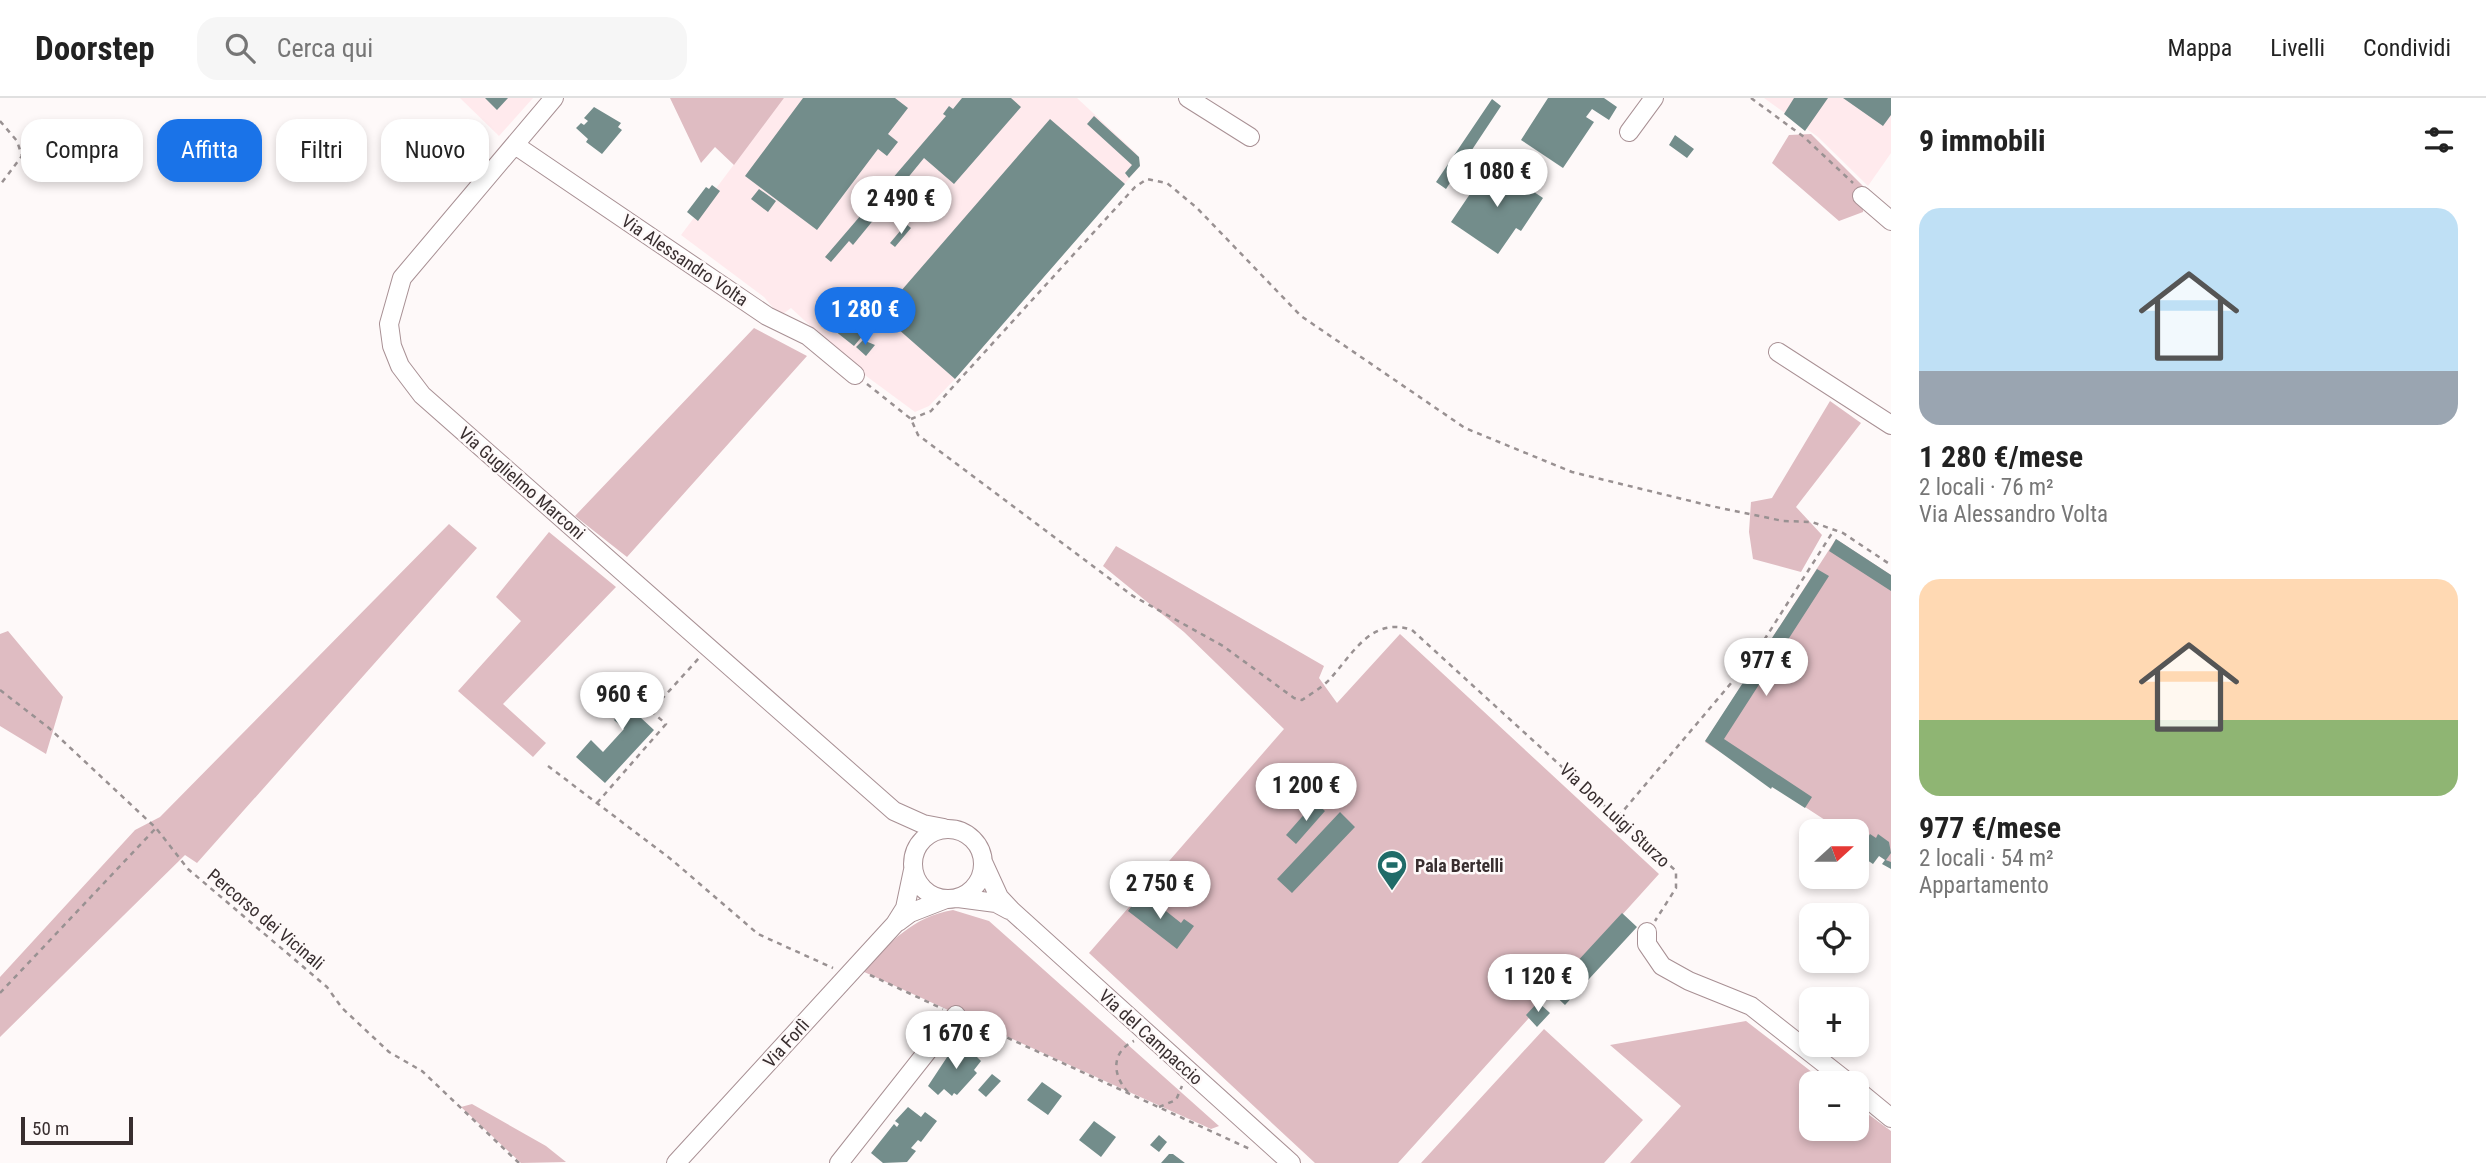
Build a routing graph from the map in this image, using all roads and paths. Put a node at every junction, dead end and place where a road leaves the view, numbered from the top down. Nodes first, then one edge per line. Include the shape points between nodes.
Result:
1 (554, 98) edge
2 (1188, 98) edge
3 (1654, 98) edge
4 (1751, 98) edge
5 (0, 121) edge
6 (1629, 132) dead end
7 (1250, 137) dead end
8 (515, 145) junction
9 (0, 185) edge
10 (1862, 196) joint
11 (1891, 221) edge
12 (1778, 352) dead end
13 (855, 375) joint
14 (911, 419) junction
15 (1891, 425) edge
16 (1835, 530) junction
17 (1891, 565) edge
18 (708, 648) junction
19 (0, 690) edge
20 (548, 766) dead end
21 (597, 803) junction
22 (894, 811) junction
23 (1618, 817) junction
24 (156, 828) junction
25 (944, 828) junction
26 (983, 862) junction
27 (912, 864) junction
28 (952, 898) junction
29 (1012, 911) junction
30 (895, 924) junction
31 (1647, 932) joint
32 (852, 970) junction
33 (0, 993) edge
34 (956, 1015) junction
35 (1152, 1038) junction
36 (1183, 1066) junction
37 (1834, 1071) edge
38 (1130, 1094) junction
39 (1869, 1100) edge
40 (1159, 1107) junction
41 (1891, 1118) edge
42 (1256, 1152) dead end
43 (519, 1163) edge
44 (676, 1163) edge
45 (839, 1163) edge
46 (1291, 1163) edge

1 - 8 street, Via Guglielmo Marconi
2 - 7 street
3 - 6 street
4 - 10 path via 1832,161
5 - 9 path via 17,141 22,156
8 - 13 street, Via Alessandro Volta via 767,316 808,336
8 - 18 street, Via Guglielmo Marconi via 402,278 390,324 396,356 422,395
10 - 11 street
12 - 15 street
13 - 14 path
14 - 16 path via 931,411 1147,179 1167,183 1197,208 1301,316 1465,428 1572,472
14 - 23 path, Via Don Luigi Sturzo via 918,435 1133,596 1223,646 1302,700 1324,685 1376,630 1395,626 1412,630
16 - 17 path
16 - 23 path via 1754,656
18 - 21 path via 651,711 666,724
18 - 22 street, Via Guglielmo Marconi
19 - 24 path, Percorso dei Vicinali
20 - 21 path
21 - 32 path via 758,934 840,971
22 - 25 street, Via Guglielmo Marconi
22 - 27 street, Via Guglielmo Marconi via 910,841
23 - 31 path, Via Don Luigi Sturzo via 1678,877 1672,899
24 - 33 path
24 - 43 path, Percorso dei Vicinali via 188,869 327,987 342,1008 389,1052 422,1071
25 - 26 street via 956,829 975,841
25 - 27 street via 923,837
26 - 28 street via 977,884
26 - 29 street, Via del Campaccio via 999,897
27 - 28 street via 925,891
27 - 30 street, Via Forlì via 905,908
28 - 29 street, Via del Campaccio via 996,903
28 - 30 street, Via Forlì via 910,913
29 - 35 street, Via del Campaccio
30 - 32 street, Via Forlì
31 - 37 street via 1647,944 1662,966 1751,1006
32 - 34 path
32 - 44 street, Via Forlì
34 - 38 path
34 - 45 street
35 - 36 street, Via del Campaccio
35 - 38 path via 1138,1038 1118,1054 1118,1082
36 - 40 path via 1181,1093 1168,1106
36 - 46 street, Via del Campaccio
38 - 40 path
39 - 41 street
40 - 42 path

